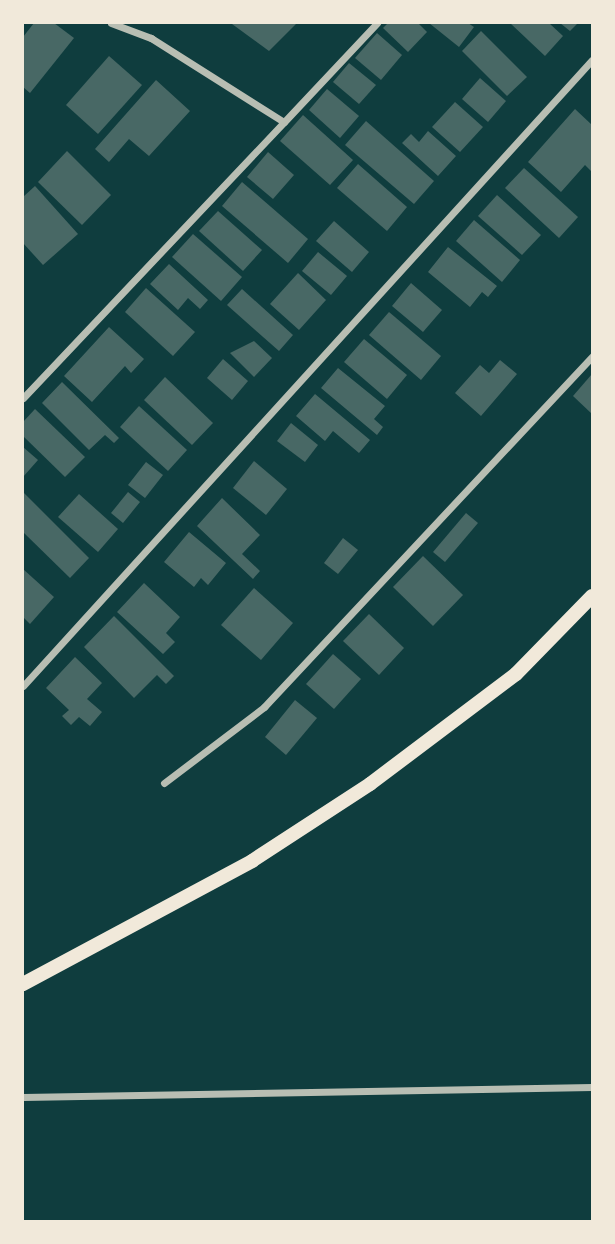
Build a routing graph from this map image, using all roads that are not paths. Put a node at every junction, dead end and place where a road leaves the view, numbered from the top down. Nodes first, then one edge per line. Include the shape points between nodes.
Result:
1 (111, 23) edge
2 (377, 23) edge
3 (592, 60) edge
4 (284, 122) junction
5 (592, 356) edge
6 (23, 398) edge
7 (592, 596) edge
8 (23, 686) edge
9 (164, 783) dead end
10 (23, 984) edge
11 (592, 1087) edge
12 (23, 1097) edge

1 - 4 street via 151,38
2 - 4 street
3 - 8 street
4 - 6 street
5 - 9 street via 264,707
7 - 10 main road via 516,674 370,784 252,861
11 - 12 street

